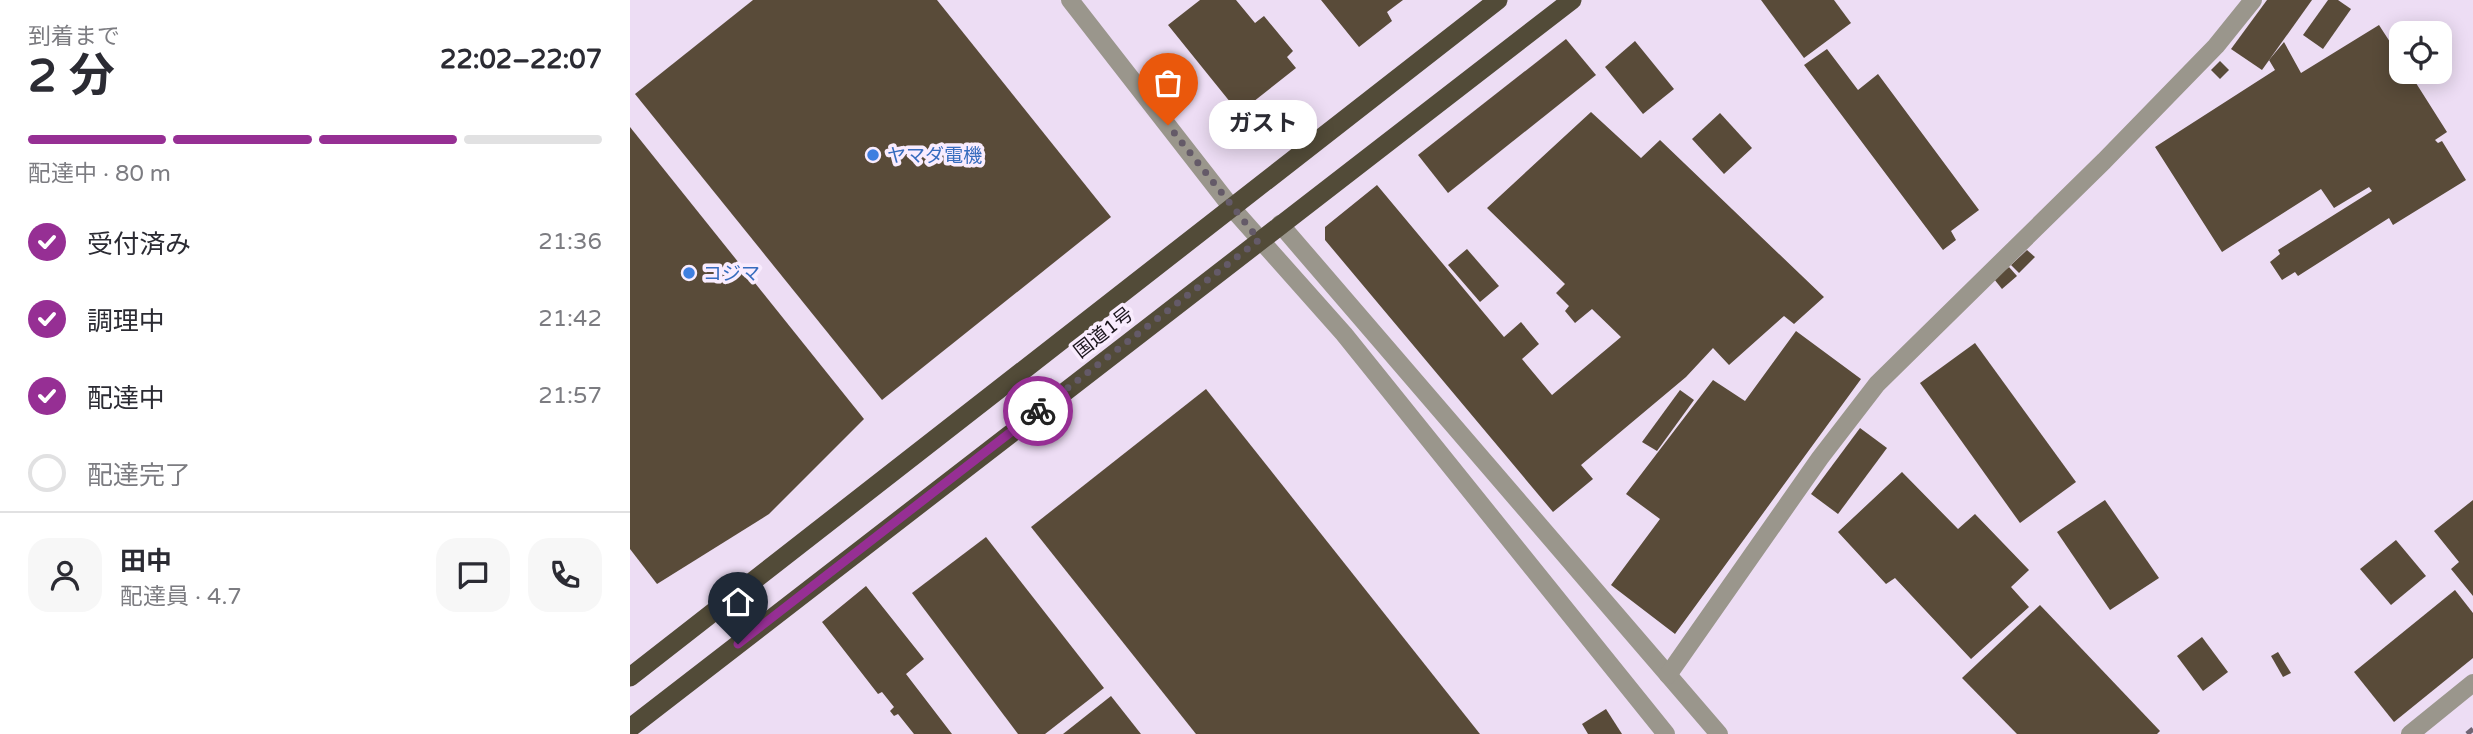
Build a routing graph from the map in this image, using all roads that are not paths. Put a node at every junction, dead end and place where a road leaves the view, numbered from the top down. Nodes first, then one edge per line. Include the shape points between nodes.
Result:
1 (1070, 0) edge
2 (1498, 0) edge
3 (1572, 0) edge
4 (2253, 0) edge
5 (1232, 208) junction
6 (1280, 224) junction
7 (1259, 240) junction
8 (1668, 675) junction
9 (630, 677) edge
10 (2473, 683) edge
11 (630, 728) edge
12 (1666, 734) edge
13 (1719, 734) edge
14 (2410, 734) edge

1 - 5 street
2 - 5 highway, 国道1号
3 - 6 highway, 国道1号
4 - 8 street via 2216,46 1877,384
5 - 7 street
5 - 9 highway, 国道1号
6 - 7 highway, 国道1号
6 - 8 street
7 - 11 highway, 国道1号
7 - 12 street via 1344,334
8 - 13 street
10 - 14 street

